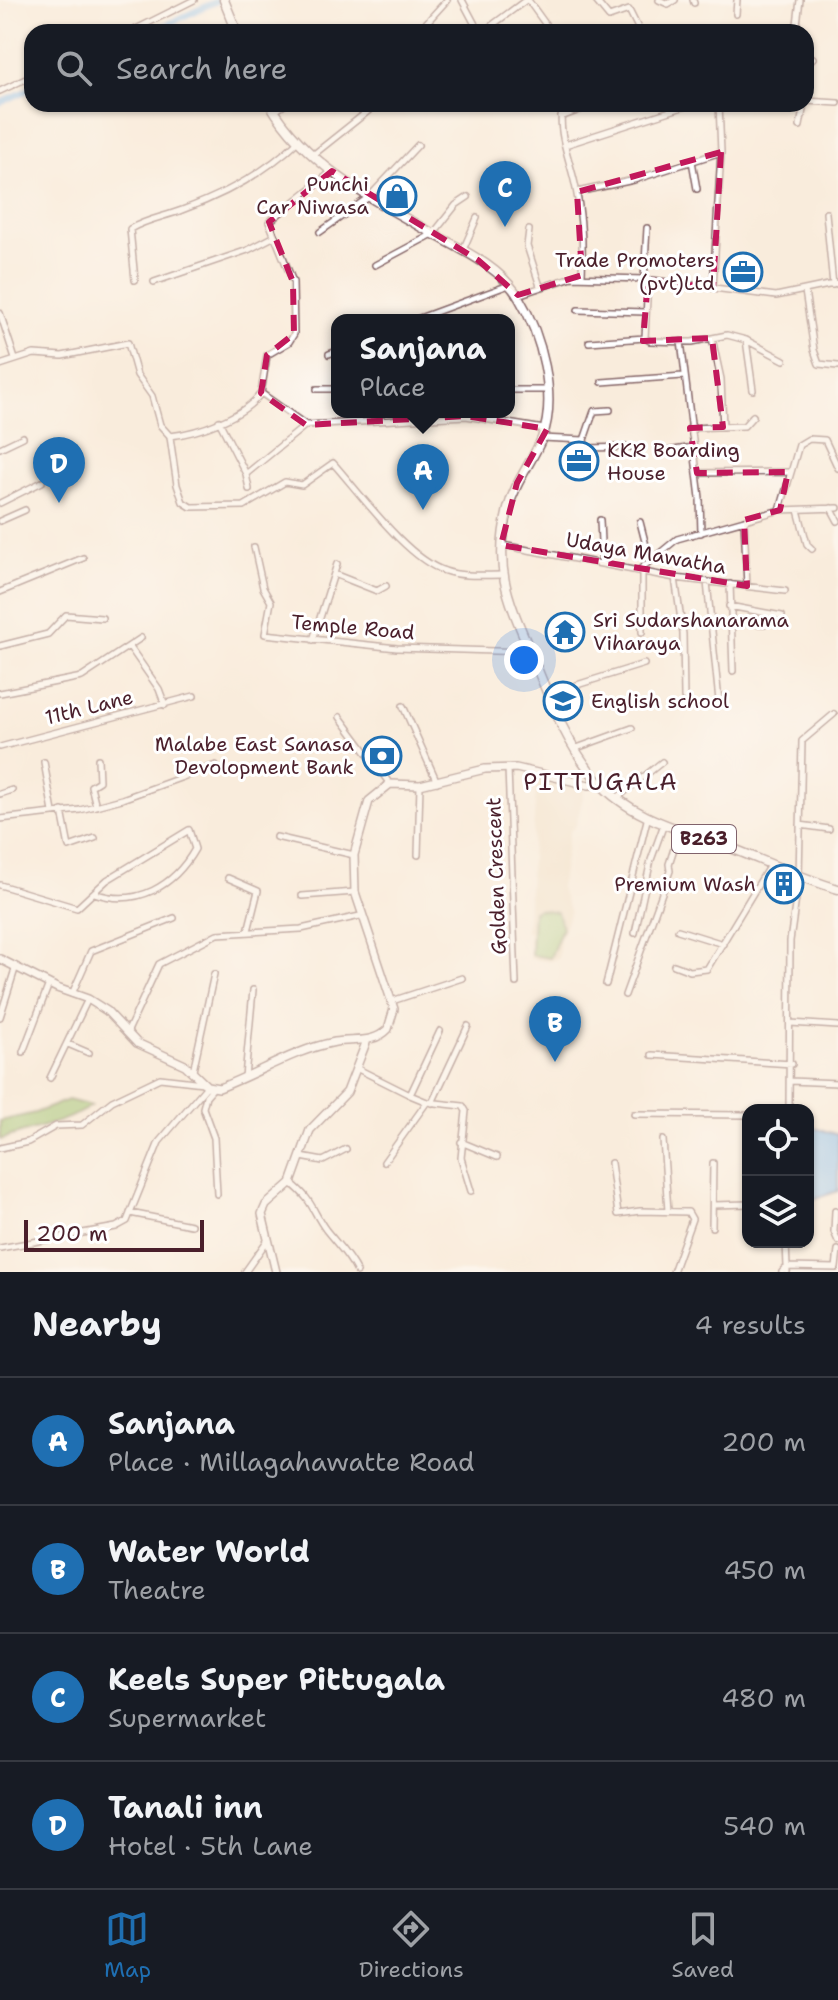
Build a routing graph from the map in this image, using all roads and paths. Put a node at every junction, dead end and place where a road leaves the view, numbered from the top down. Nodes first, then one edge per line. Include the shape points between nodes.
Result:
1 (194, 0) edge
2 (447, 0) edge
3 (462, 0) edge
4 (527, 0) edge
5 (595, 0) edge
6 (659, 0) edge
7 (675, 0) edge
8 (737, 0) edge
9 (800, 0) edge
10 (437, 3) edge
11 (225, 4) edge
12 (736, 14) dead end
13 (146, 24) edge
14 (234, 24) edge
15 (423, 24) edge
16 (476, 24) edge
17 (492, 24) edge
18 (545, 24) edge
19 (636, 24) edge
20 (797, 24) edge
21 (24, 80) edge
22 (0, 91) edge
23 (814, 103) edge
24 (838, 103) edge
25 (275, 112) edge
26 (367, 112) edge
27 (562, 112) edge
28 (574, 112) edge
29 (667, 112) edge
30 (719, 112) edge
31 (803, 112) edge
32 (561, 117) junction
33 (800, 126) dead end
34 (298, 141) junction
35 (418, 145) dead end
36 (565, 145) junction
37 (721, 152) junction
38 (313, 155) junction
39 (692, 161) junction
40 (332, 171) junction
41 (697, 189) dead end
42 (577, 192) junction
43 (369, 197) junction
44 (468, 197) dead end
45 (826, 213) dead end
46 (477, 218) dead end
47 (647, 228) dead end
48 (529, 230) dead end
49 (320, 232) dead end
50 (433, 234) junction
51 (275, 236) junction
52 (463, 251) junction
53 (375, 265) dead end
54 (582, 277) junction
55 (135, 280) dead end
56 (646, 280) junction
57 (154, 282) dead end
58 (835, 284) edge
59 (509, 285) junction
60 (540, 286) junction
61 (713, 288) junction
62 (805, 291) junction
63 (518, 295) junction
64 (578, 310) dead end
65 (645, 312) junction
66 (0, 313) edge
67 (430, 314) edge
68 (645, 338) junction
69 (712, 338) junction
70 (746, 340) junction
71 (681, 341) junction
72 (589, 342) dead end
73 (15, 359) junction
74 (784, 360) dead end
75 (0, 365) edge
76 (838, 366) edge
77 (683, 376) junction
78 (602, 382) dead end
79 (317, 389) dead end
80 (331, 389) edge
81 (515, 390) edge
82 (546, 390) junction
83 (753, 390) dead end
84 (261, 393) junction
85 (610, 410) dead end
86 (753, 416) dead end
87 (408, 418) edge
88 (475, 418) edge
89 (219, 421) junction
90 (306, 425) junction
91 (723, 427) junction
92 (690, 428) junction
93 (543, 433) junction
94 (170, 436) junction
95 (23, 437) dead end
96 (584, 440) junction
97 (635, 447) dead end
98 (693, 447) junction
99 (0, 448) edge
100 (662, 452) dead end
101 (838, 468) edge
102 (788, 472) junction
103 (697, 473) junction
104 (246, 474) junction
105 (42, 482) dead end
106 (249, 489) dead end
107 (0, 503) edge
108 (835, 508) edge
109 (25, 510) dead end
110 (780, 510) junction
111 (798, 510) junction
112 (600, 520) dead end
113 (744, 520) junction
114 (0, 521) edge
115 (838, 521) edge
116 (640, 522) dead end
117 (701, 533) junction
118 (501, 545) junction
119 (254, 547) dead end
120 (812, 549) dead end
121 (83, 558) dead end
122 (650, 561) junction
123 (337, 564) dead end
124 (602, 564) junction
125 (640, 572) junction
126 (334, 574) junction
127 (501, 575) junction
128 (675, 578) junction
129 (707, 582) junction
130 (730, 584) junction
131 (386, 586) dead end
132 (747, 586) junction
133 (785, 591) dead end
134 (0, 592) edge
135 (729, 606) junction
136 (782, 616) dead end
137 (102, 618) dead end
138 (729, 622) junction
139 (764, 624) dead end
140 (642, 632) dead end
141 (141, 638) dead end
142 (313, 640) junction
143 (0, 646) edge
144 (129, 646) junction
145 (531, 652) junction
146 (644, 664) dead end
147 (733, 671) dead end
148 (0, 693) edge
149 (548, 694) junction
150 (194, 696) dead end
151 (684, 698) dead end
152 (719, 701) dead end
153 (165, 705) junction
154 (403, 706) dead end
155 (834, 714) dead end
156 (340, 717) dead end
157 (632, 728) dead end
158 (0, 747) edge
159 (574, 749) junction
160 (98, 759) dead end
161 (44, 762) dead end
162 (662, 762) dead end
163 (216, 765) dead end
164 (508, 768) junction
165 (437, 782) junction
166 (390, 784) junction
167 (600, 784) junction
168 (420, 785) junction
169 (12, 790) dead end
170 (0, 794) edge
171 (617, 798) junction
172 (96, 806) junction
173 (62, 811) junction
174 (53, 812) junction
175 (648, 816) junction
176 (0, 819) edge
177 (664, 824) junction
178 (800, 825) junction
179 (829, 829) dead end
180 (680, 830) junction
181 (276, 837) dead end
182 (95, 838) dead end
183 (354, 855) junction
184 (418, 855) dead end
185 (770, 865) junction
186 (799, 877) junction
187 (228, 878) dead end
188 (0, 885) edge
189 (838, 889) edge
190 (355, 892) junction
191 (94, 893) junction
192 (302, 896) dead end
193 (360, 916) junction
194 (174, 918) dead end
195 (678, 930) dead end
196 (248, 931) junction
197 (635, 933) dead end
198 (723, 944) junction
199 (0, 959) edge
200 (674, 965) dead end
201 (16, 966) junction
202 (214, 974) dead end
203 (462, 978) dead end
204 (516, 983) dead end
205 (49, 984) junction
206 (606, 984) dead end
207 (253, 990) dead end
208 (72, 994) junction
209 (625, 995) dead end
210 (88, 999) junction
211 (392, 1001) junction
212 (0, 1017) edge
213 (790, 1023) junction
214 (468, 1026) dead end
215 (838, 1026) edge
216 (440, 1031) dead end
217 (127, 1033) junction
218 (367, 1040) junction
219 (68, 1044) junction
220 (23, 1052) dead end
221 (89, 1053) dead end
222 (652, 1055) dead end
223 (792, 1064) junction
224 (355, 1067) junction
225 (193, 1071) junction
226 (50, 1078) dead end
227 (245, 1079) junction
228 (790, 1081) junction
229 (838, 1083) edge
230 (208, 1086) junction
231 (410, 1095) junction
232 (429, 1103) junction
233 (789, 1104) edge
234 (634, 1114) dead end
235 (742, 1115) edge
236 (663, 1140) dead end
237 (461, 1142) junction
238 (0, 1148) edge
239 (346, 1149) dead end
240 (301, 1157) junction
241 (497, 1157) dead end
242 (384, 1162) dead end
243 (611, 1163) dead end
244 (713, 1163) dead end
245 (291, 1183) junction
246 (471, 1191) dead end
247 (217, 1194) dead end
248 (742, 1204) edge
249 (714, 1205) junction
250 (668, 1211) junction
251 (835, 1211) dead end
252 (130, 1213) junction
253 (191, 1225) dead end
254 (712, 1227) dead end
255 (267, 1241) junction
256 (838, 1241) edge
257 (0, 1248) edge
258 (786, 1248) edge
259 (838, 1250) edge
260 (837, 1269) edge
261 (786, 1270) edge
262 (245, 1272) edge
263 (276, 1272) edge
264 (357, 1272) edge
265 (673, 1272) edge

1 - 13 street
2 - 10 street
3 - 16 street
4 - 17 street
4 - 18 street
5 - 19 street via 609,17 629,10
6 - 7 street
8 - 12 street
9 - 20 street
10 - 15 street
11 - 14 main road
21 - 22 street
23 - 24 street
25 - 34 main road, B263
26 - 38 street
27 - 32 street
28 - 32 street
29 - 36 street
30 - 37 street
31 - 33 street
32 - 36 street
34 - 38 main road, B263
34 - 55 street via 255,177 130,229
35 - 43 street
36 - 42 street
37 - 39 street
37 - 61 street
38 - 40 main road, B263
39 - 41 street
39 - 42 street
40 - 43 main road, B263
40 - 51 street via 269,222
42 - 54 street
43 - 49 street
43 - 50 main road, B263
44 - 50 street
45 - 58 street
46 - 52 street
47 - 56 street
48 - 60 street via 527,246
50 - 52 main road, B263
50 - 53 street
51 - 57 street
51 - 84 street via 293,282 294,334 267,355
52 - 59 main road, B263
54 - 56 street
54 - 60 street
56 - 61 street
56 - 65 street
58 - 62 street
59 - 63 main road, B263
59 - 67 street
60 - 63 street
61 - 62 street via 776,296
62 - 76 street via 819,364
63 - 82 main road, B263 via 539,348
64 - 65 street
65 - 68 street
66 - 73 street
68 - 71 street
68 - 72 street
69 - 70 street
69 - 71 street
69 - 91 street
70 - 74 street
70 - 83 street
71 - 77 street
73 - 75 street
73 - 94 street via 128,343 137,375
77 - 78 street
77 - 92 street
79 - 80 street
81 - 82 street
82 - 93 main road, B263
84 - 89 street
84 - 90 street
85 - 96 street via 594,411
86 - 91 street via 744,426
87 - 90 street
88 - 93 street
89 - 94 street
89 - 104 street
90 - 104 street
91 - 92 street
92 - 98 street
93 - 96 street
93 - 118 main road, B263 via 517,483
94 - 127 street via 177,485 183,502 191,507 244,506 285,482 302,485 333,463 410,547 437,568
95 - 99 street
96 - 97 street via 586,448
98 - 100 street
98 - 103 street
101 - 102 street via 820,437 799,445
102 - 103 street
102 - 110 street
103 - 117 street
104 - 106 street
105 - 107 street
108 - 111 street
108 - 115 street
109 - 114 street
110 - 111 street
110 - 113 street
111 - 120 street
112 - 124 street
113 - 117 street
113 - 132 street
116 - 122 street
117 - 122 street via 677,539
118 - 124 street, Udaya Mawatha
118 - 127 main road, B263
119 - 142 street, Temple Road via 271,602 265,634
121 - 134 street
122 - 125 street
123 - 126 street
124 - 125 street, Udaya Mawatha
125 - 128 street, Udaya Mawatha
125 - 140 street
126 - 131 street via 377,591
126 - 142 street
127 - 145 main road, B263
128 - 129 street, Udaya Mawatha
128 - 151 street
129 - 130 street, Udaya Mawatha
129 - 152 street
130 - 132 street, Udaya Mawatha
130 - 135 street
132 - 133 street, Udaya Mawatha
135 - 136 street
135 - 138 street
137 - 143 street via 66,615 48,634
138 - 139 street
138 - 147 street
141 - 144 street, 11th Lane
142 - 145 street, Temple Road
144 - 148 street, 11th Lane via 82,677
144 - 153 street, 11th Lane
145 - 149 main road, B263
146 - 149 street
149 - 159 main road, B263
150 - 153 street
153 - 158 street, 11th Lane
154 - 165 street
155 - 178 street via 802,741
156 - 166 street
157 - 159 street
159 - 167 main road, B263
160 - 172 street via 99,781 91,786
161 - 174 street
162 - 171 street
163 - 172 street
164 - 165 main road
164 - 167 main road
164 - 204 street, Golden Crescent
165 - 168 main road
166 - 168 main road
166 - 183 main road via 369,801
167 - 171 main road, B263
168 - 184 street
169 - 170 street
171 - 175 main road, B263
172 - 173 street
173 - 174 street
173 - 182 street via 69,847
174 - 176 street
175 - 177 main road, B263
175 - 206 street
177 - 180 main road, B263
177 - 197 street
178 - 179 street
178 - 186 street
180 - 185 main road, B263
180 - 209 street
181 - 183 street
183 - 190 main road
185 - 186 main road, B263
185 - 198 street
186 - 189 main road, B263
186 - 213 street via 790,941
187 - 196 street via 258,891
188 - 191 street via 77,908
190 - 192 street
190 - 193 main road
191 - 191 street via 136,899 181,873 195,849 189,830 120,870
193 - 196 street via 301,929
193 - 211 main road
194 - 208 street via 91,951
195 - 198 street
196 - 217 street via 217,934 159,964
198 - 200 street via 707,969 690,971
199 - 201 main road
201 - 205 main road
201 - 212 street
202 - 225 street
203 - 211 street
205 - 208 main road
205 - 220 street
207 - 227 street
208 - 210 main road
210 - 217 main road
210 - 219 street
211 - 218 main road via 394,1016 388,1029
213 - 215 street
213 - 223 street
214 - 232 street
216 - 231 street
217 - 225 main road
218 - 224 main road
218 - 227 main road via 294,1052
219 - 221 street
219 - 226 street
222 - 223 street
223 - 228 street
224 - 231 street
224 - 240 main road via 347,1092 310,1130
225 - 230 main road
227 - 230 main road
228 - 229 street
228 - 233 street
230 - 238 street via 160,1078 112,1101 82,1125 56,1126 28,1142
230 - 247 street via 203,1108 214,1138
230 - 252 street via 159,1142
231 - 232 street
232 - 237 street via 463,1106
232 - 242 street
234 - 235 street
236 - 250 street
237 - 241 street
237 - 246 street
239 - 240 street via 323,1161
240 - 245 main road
243 - 250 street via 618,1214
244 - 249 street
245 - 255 main road via 265,1206
245 - 264 street via 317,1209
248 - 249 street
249 - 254 street
250 - 265 street via 688,1212 692,1219
251 - 256 street
252 - 253 street
252 - 257 street via 116,1227
255 - 262 street
255 - 263 main road
258 - 261 street
259 - 260 street
260 - 261 street

